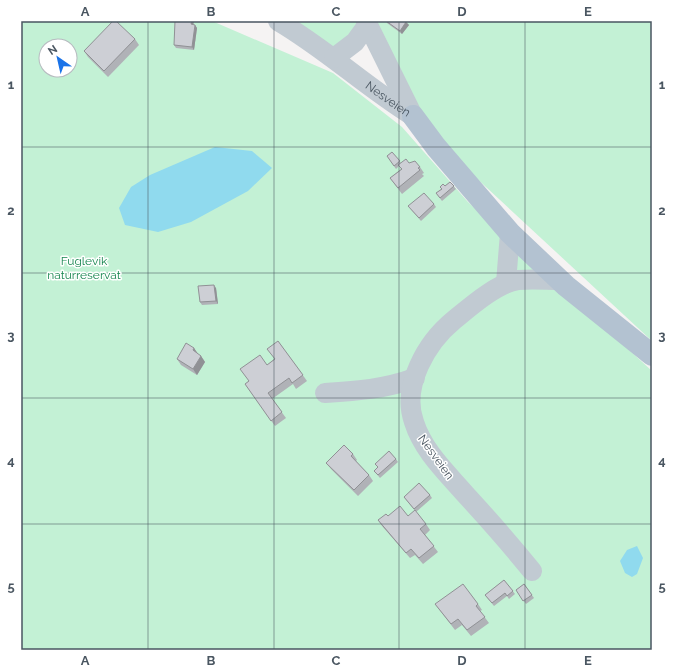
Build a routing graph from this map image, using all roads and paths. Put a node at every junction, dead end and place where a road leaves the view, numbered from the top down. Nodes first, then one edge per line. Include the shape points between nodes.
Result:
1 (278, 21) edge
2 (367, 23) edge
3 (334, 58) junction
4 (413, 116) junction
5 (510, 233) junction
6 (560, 280) junction
7 (506, 283) junction
8 (652, 354) edge
9 (415, 378) junction
10 (325, 393) dead end
11 (532, 571) dead end

1 - 3 street, Nesveien
2 - 3 street via 355,42
2 - 4 street
3 - 4 street, Nesveien via 383,98
4 - 5 main road, Nesveien via 436,147
5 - 6 main road, Nesveien
5 - 7 street
6 - 7 street, Nesveien via 517,280
6 - 8 main road, Nesveien
7 - 9 street, Nesveien via 474,304 438,334 426,352
9 - 10 street via 370,390
9 - 11 street, Nesveien via 411,398 413,420 422,441

